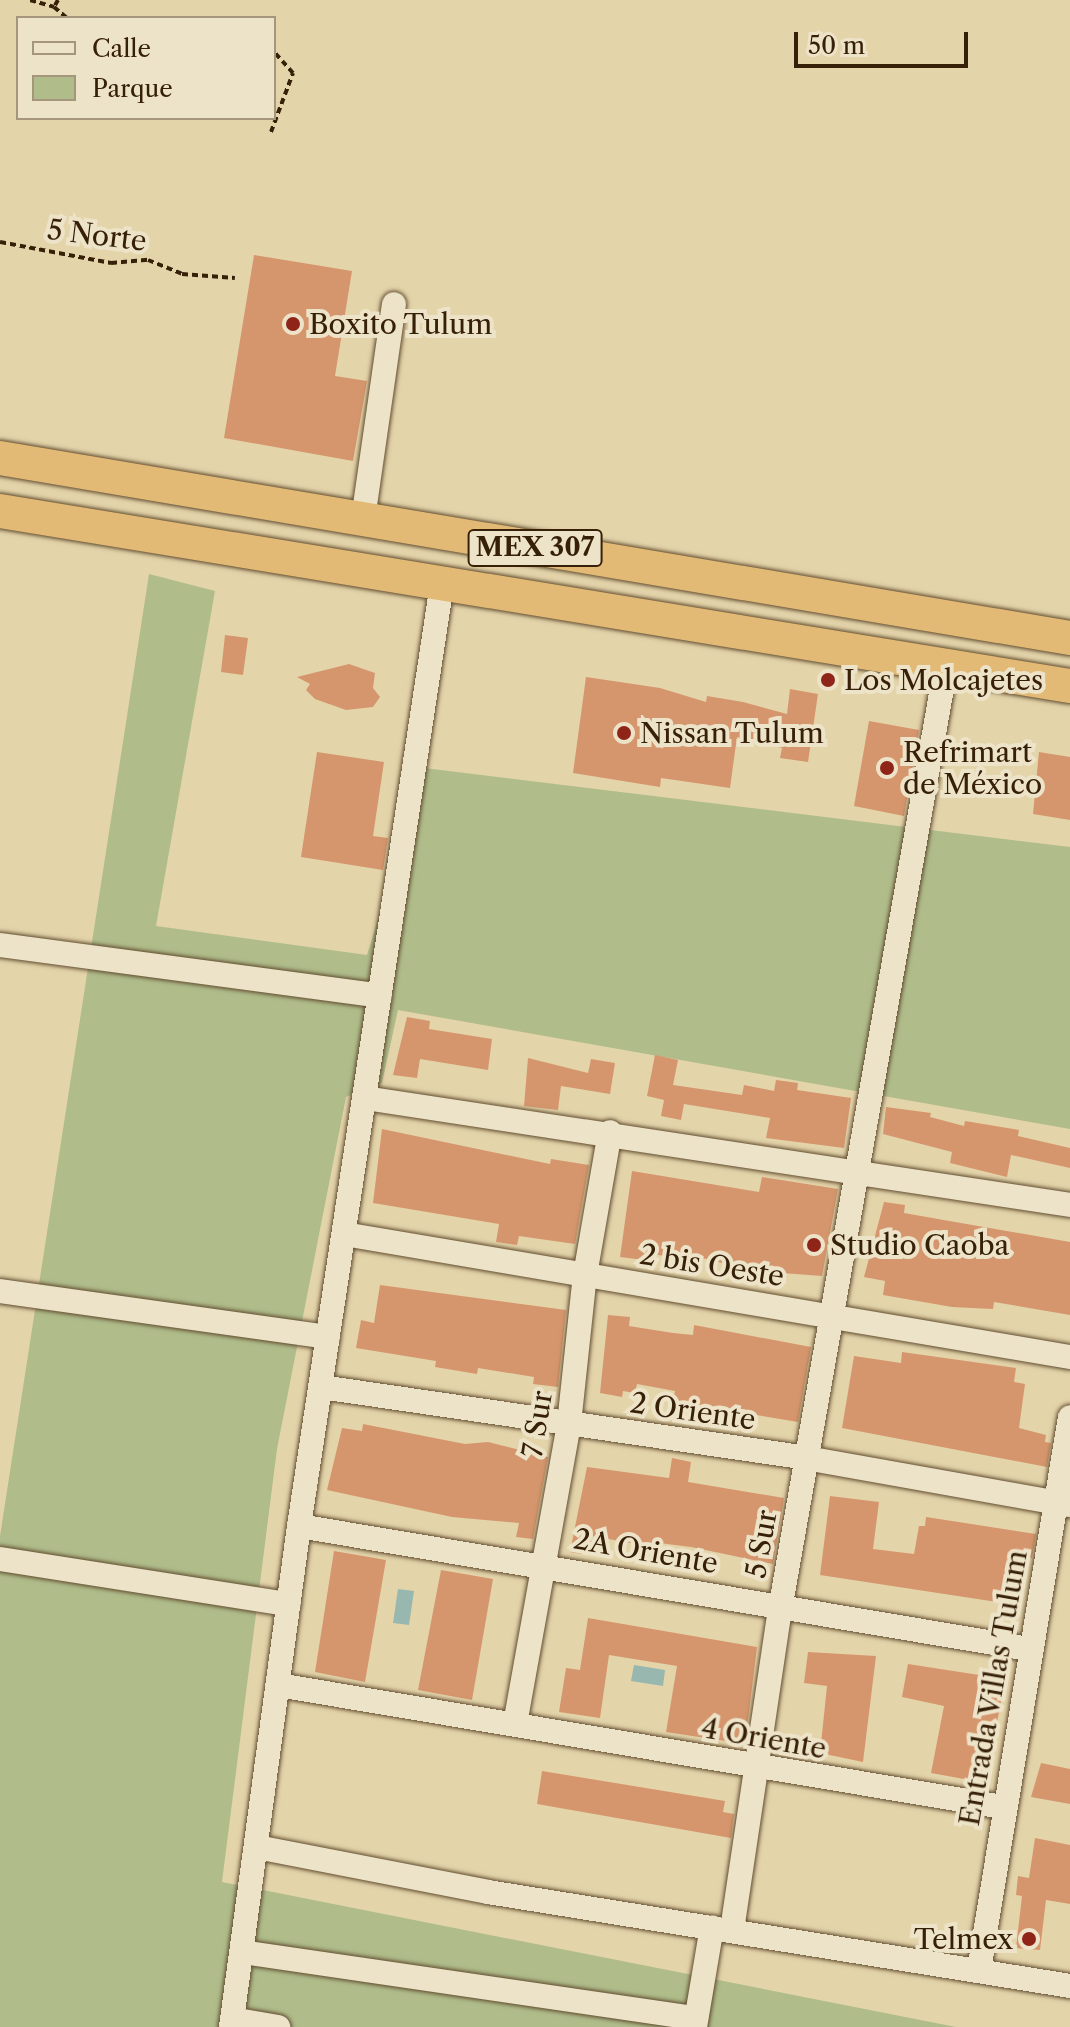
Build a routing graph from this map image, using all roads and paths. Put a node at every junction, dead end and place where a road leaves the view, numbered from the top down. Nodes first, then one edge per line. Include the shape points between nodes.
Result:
1 (30, 0) edge
2 (58, 0) edge
3 (54, 7) junction
4 (65, 16) edge
5 (276, 54) edge
6 (276, 119) edge
7 (275, 120) edge
8 (271, 132) dead end
9 (0, 242) edge
10 (235, 278) dead end
11 (394, 304) dead end
12 (0, 458) edge
13 (0, 511) edge
14 (363, 519) junction
15 (442, 584) junction
16 (1070, 638) edge
17 (946, 665) junction
18 (1070, 686) edge
19 (0, 945) edge
20 (380, 996) junction
21 (365, 1098) junction
22 (610, 1132) junction
23 (856, 1170) junction
24 (1070, 1205) edge
25 (344, 1234) junction
26 (585, 1275) junction
27 (0, 1291) edge
28 (834, 1315) junction
29 (328, 1337) junction
30 (1070, 1357) edge
31 (321, 1387) junction
32 (1070, 1417) edge
33 (569, 1424) junction
34 (806, 1458) junction
35 (1063, 1504) edge
36 (299, 1526) junction
37 (0, 1559) edge
38 (542, 1564) junction
39 (289, 1604) junction
40 (781, 1604) junction
41 (1029, 1649) junction
42 (278, 1685) junction
43 (515, 1724) junction
44 (757, 1768) junction
45 (1003, 1807) junction
46 (257, 1847) junction
47 (722, 1928) junction
48 (242, 1952) junction
49 (979, 1970) junction
50 (1070, 1986) edge
51 (696, 2022) edge
52 (232, 2023) edge
53 (278, 2027) edge

1 - 3 path
2 - 3 path
3 - 4 path
5 - 6 path via 293,73
7 - 8 path
9 - 10 path, 5 Norte via 111,263 148,260 182,274
11 - 14 street
12 - 14 highway, MEX 307
13 - 15 highway, MEX 307
14 - 16 highway, MEX 307
15 - 17 highway, MEX 307
15 - 20 street
17 - 18 highway, MEX 307
17 - 23 street, 5 Sur
19 - 20 street
20 - 21 street
21 - 22 street
21 - 25 street
22 - 23 street
22 - 26 street, 7 Sur
23 - 24 street
23 - 28 street, 5 Sur
25 - 26 street, 2 bis Oeste
25 - 29 street
26 - 28 street, 2 bis Oeste
26 - 33 street, 7 Sur
27 - 29 street
28 - 30 street, 2 bis Oeste
28 - 34 street, 5 Sur
29 - 31 street
31 - 33 street, 2 Oriente
31 - 36 street
32 - 35 street, Entrada Villas Tulum
33 - 34 street, 2 Oriente
33 - 38 street, 7 Sur
34 - 35 street, 2 Oriente
34 - 40 street, 5 Sur
35 - 41 street, Entrada Villas Tulum
36 - 38 street, 2A Oriente
36 - 39 street
37 - 39 street
38 - 40 street, 2A Oriente
38 - 43 street, 7 Sur
39 - 42 street
40 - 41 street, 2A Oriente
40 - 44 street, 5 Sur
41 - 45 street, Entrada Villas Tulum
42 - 43 street, 4 Oriente
42 - 46 street
43 - 44 street, 4 Oriente
44 - 45 street, 4 Oriente
44 - 47 street, 5 Sur
45 - 49 street, Entrada Villas Tulum
46 - 47 street via 488,1892
46 - 48 street
47 - 49 street
47 - 51 street, 5 Sur
48 - 51 street
48 - 52 street
49 - 50 street
52 - 53 street

